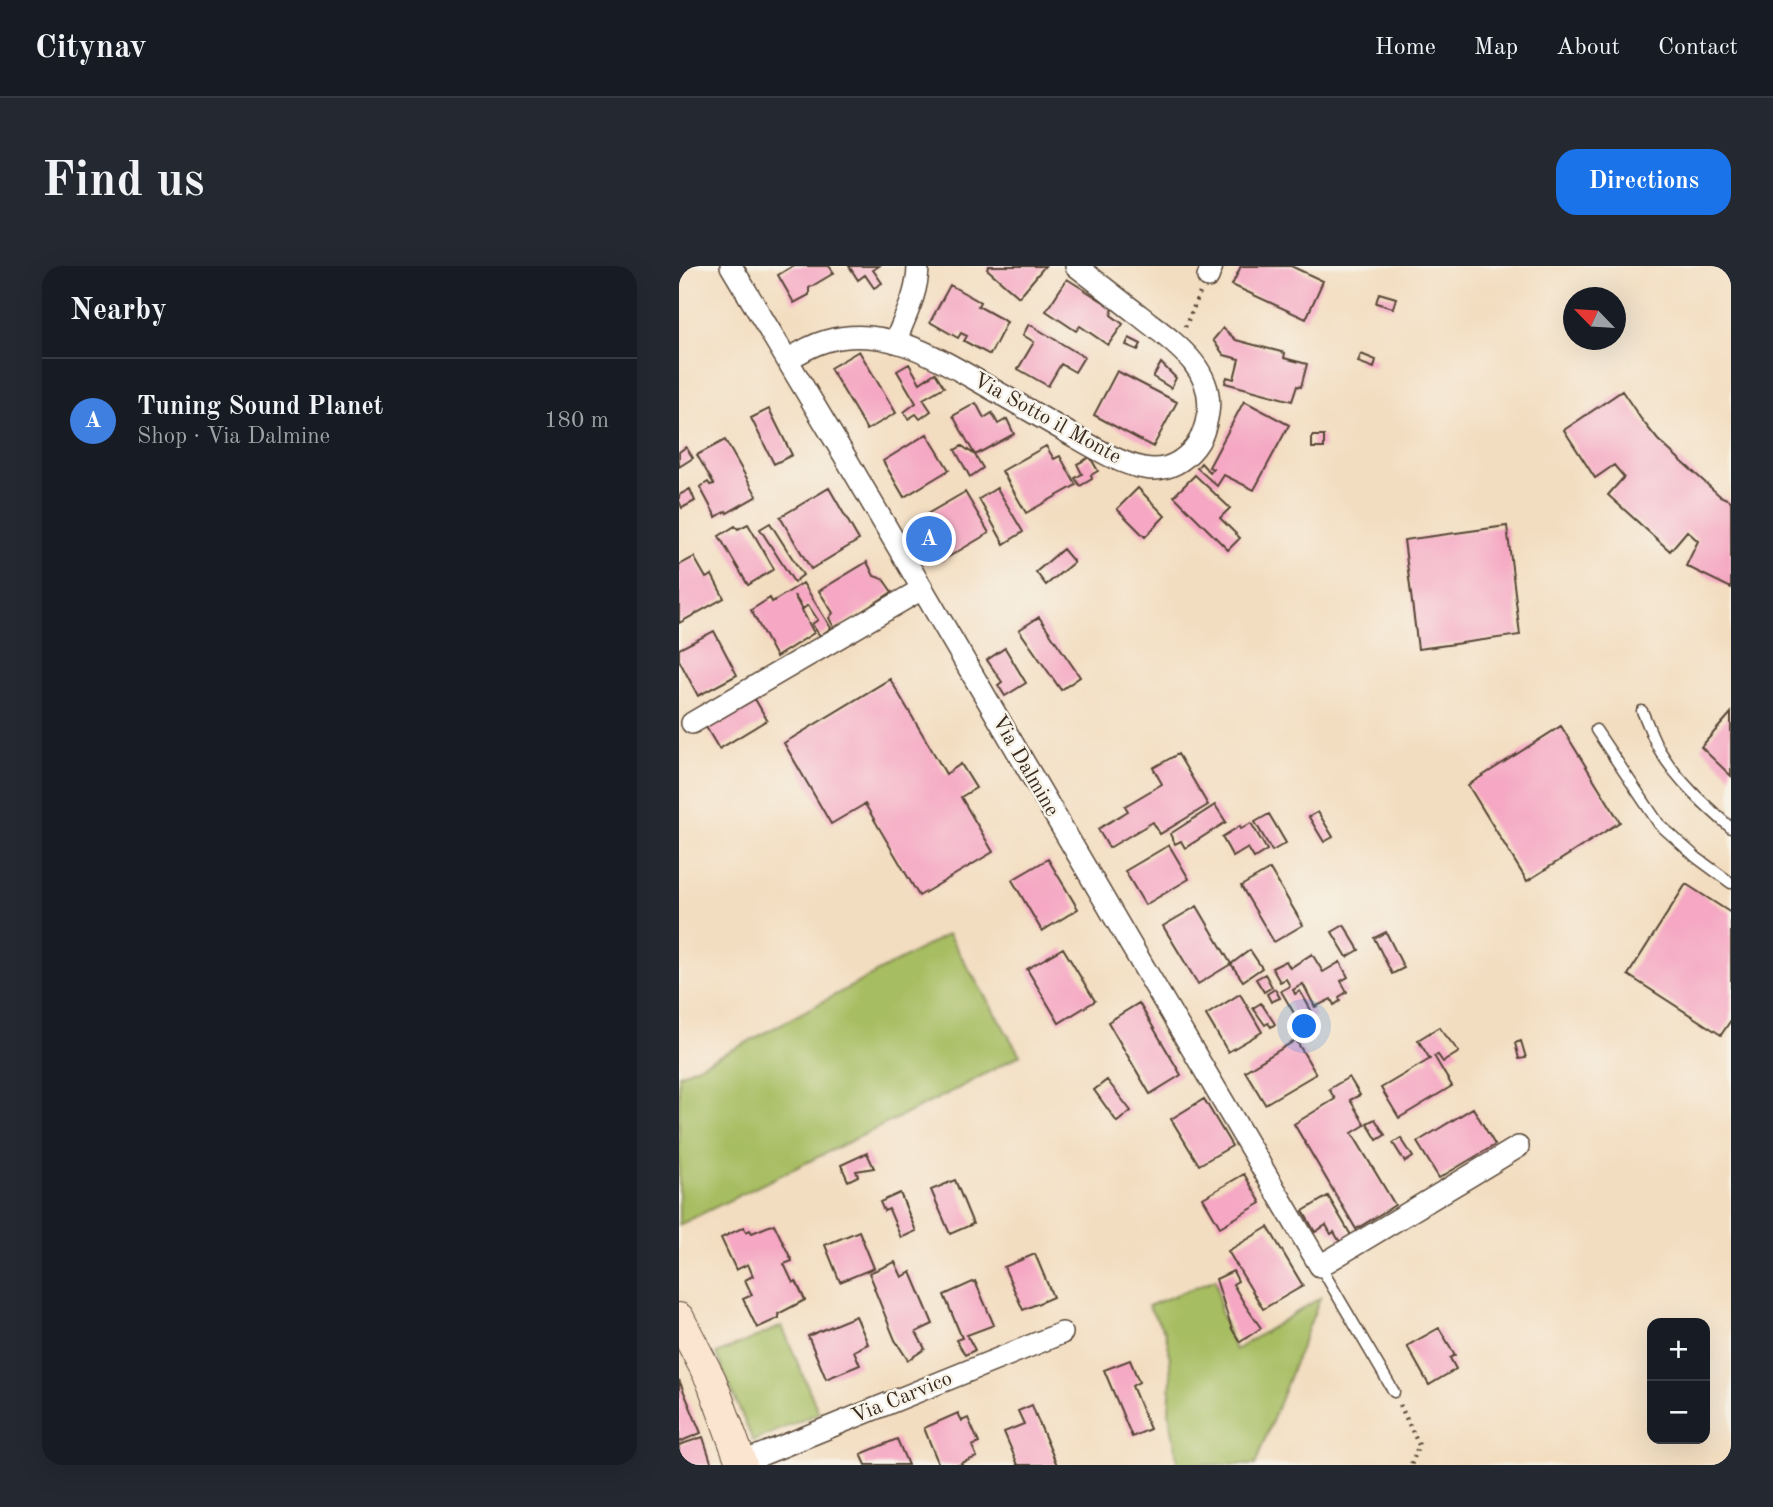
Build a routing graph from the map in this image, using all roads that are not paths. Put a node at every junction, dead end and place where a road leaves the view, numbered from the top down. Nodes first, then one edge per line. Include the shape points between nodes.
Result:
1 (731, 266) edge
2 (918, 266) edge
3 (1076, 266) edge
4 (895, 342) junction
5 (788, 359) junction
6 (922, 589) junction
7 (1642, 711) dead end
8 (692, 723) dead end
9 (1596, 730) dead end
10 (1731, 828) edge
11 (1731, 883) edge
12 (1518, 1147) dead end
13 (1320, 1266) junction
14 (679, 1318) edge
15 (1062, 1333) dead end
16 (1394, 1392) road end
17 (742, 1464) edge

1 - 5 street, Via Dalmine
2 - 4 street via 918,280
3 - 4 street, Via Sotto il Monte via 1177,345 1206,384 1207,422 1197,444 1179,462 1164,469 1133,465 936,356
4 - 5 street, Via Sotto il Monte via 836,339
5 - 6 street, Via Dalmine
6 - 8 street
6 - 13 street, Via Dalmine
7 - 10 lane via 1660,751 1679,778
9 - 11 lane via 1659,824
12 - 13 street
13 - 16 lane
14 - 17 street via 711,1380
15 - 17 street, Via Carvico

